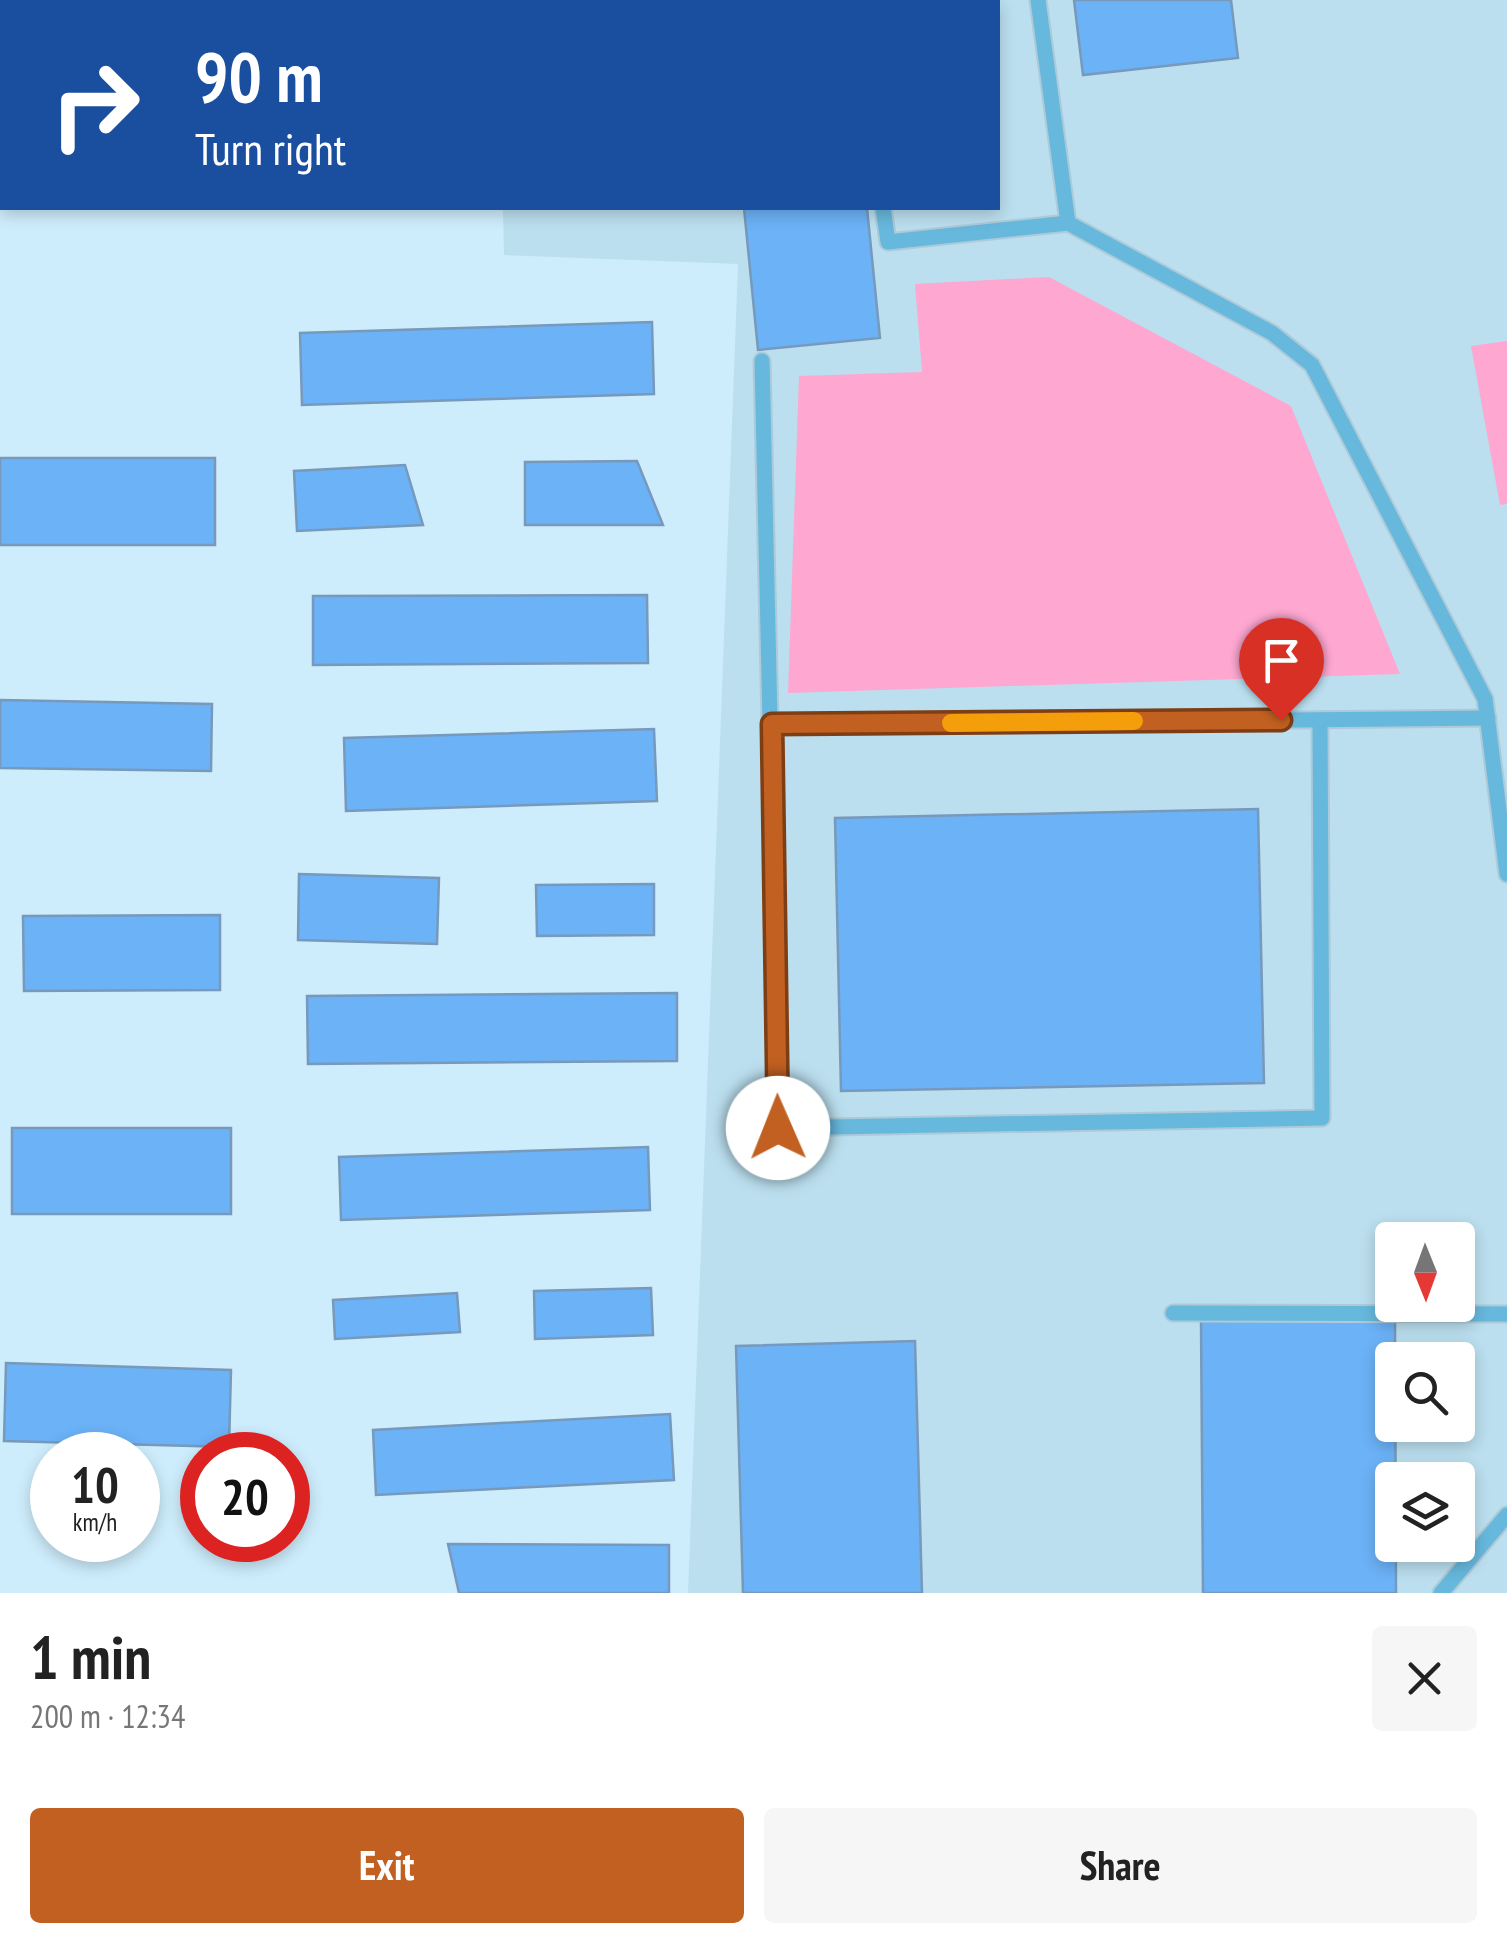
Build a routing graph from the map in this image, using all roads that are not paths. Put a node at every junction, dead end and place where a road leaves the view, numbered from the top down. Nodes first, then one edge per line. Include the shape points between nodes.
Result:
1 (1038, 0) edge
2 (883, 210) edge
3 (1068, 223) junction
4 (762, 361) dead end
5 (1488, 718) junction
6 (1320, 720) junction
7 (772, 724) junction
8 (1507, 874) edge
9 (1173, 1313) dead end
10 (1507, 1314) edge
11 (1507, 1515) edge
12 (1441, 1593) edge

1 - 3 lane
2 - 3 lane via 888,242
3 - 5 lane via 1272,334 1312,366 1485,699
4 - 7 lane
5 - 6 lane
5 - 8 lane
6 - 7 lane
6 - 7 lane via 1322,1118 778,1128
9 - 10 lane
11 - 12 lane

